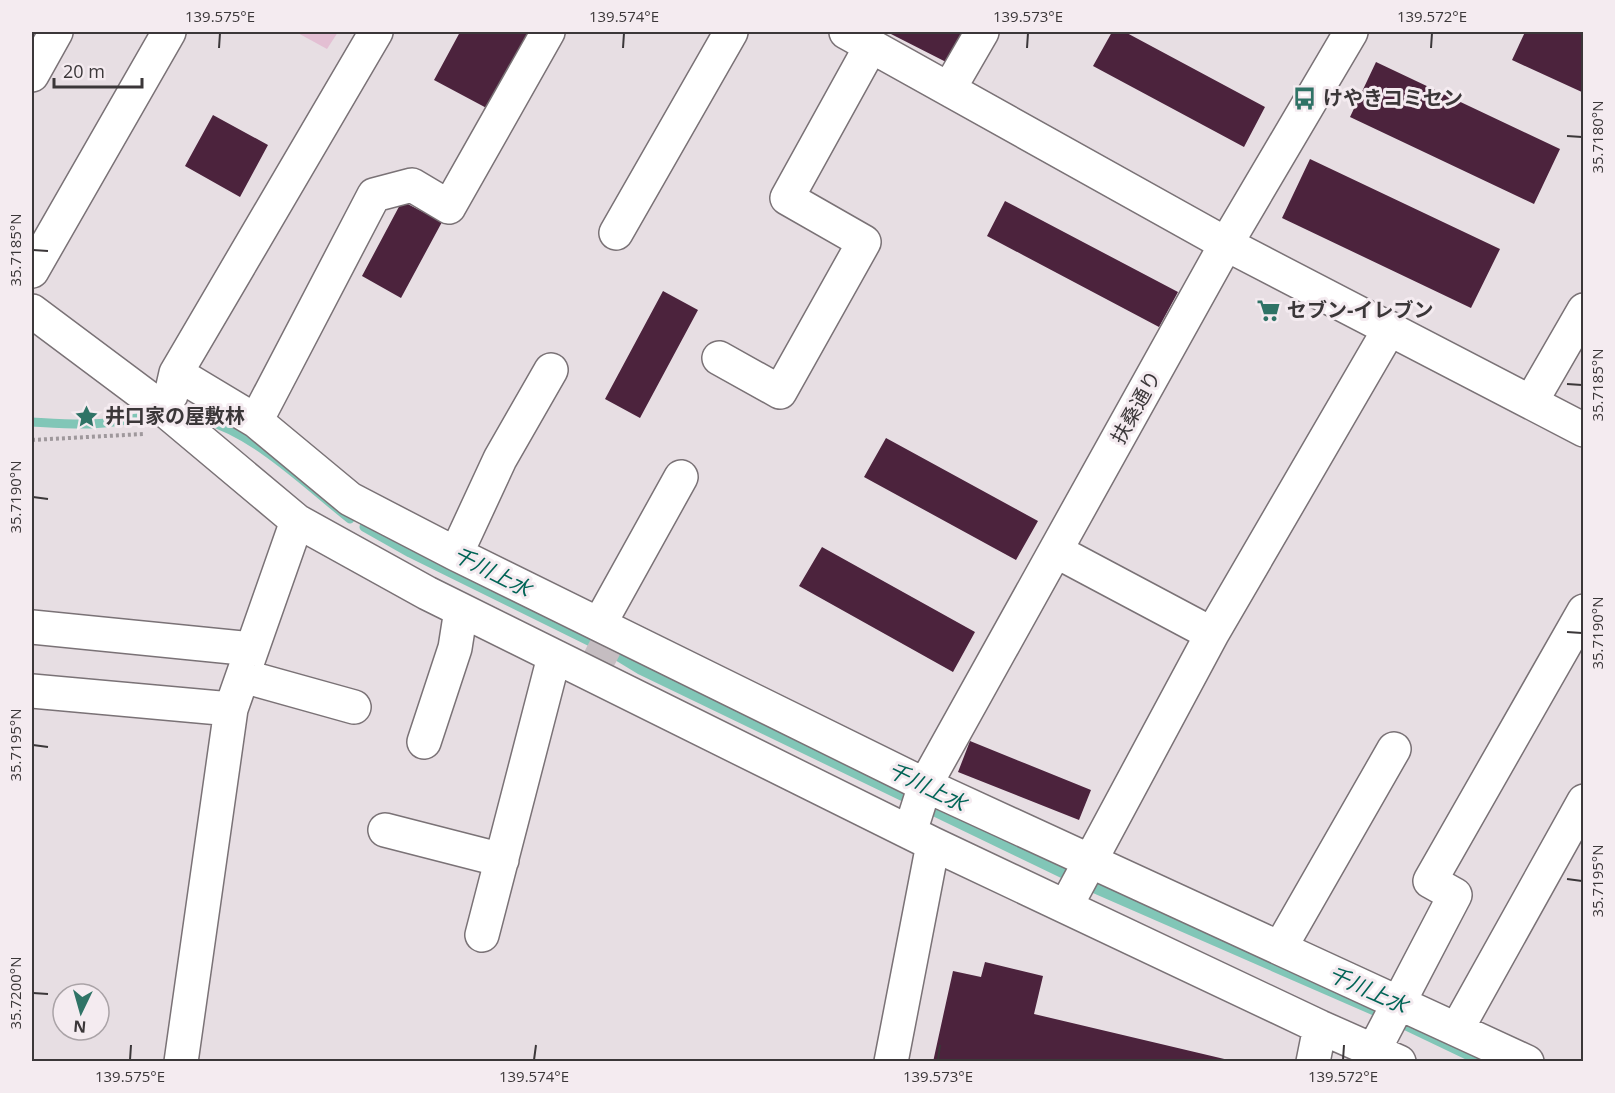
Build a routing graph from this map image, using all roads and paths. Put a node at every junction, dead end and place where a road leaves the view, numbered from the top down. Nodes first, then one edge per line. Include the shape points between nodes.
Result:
1 (56, 32) edge
2 (169, 32) edge
3 (376, 32) edge
4 (548, 32) edge
5 (731, 32) edge
6 (982, 32) edge
7 (1351, 32) edge
8 (858, 39) edge
9 (32, 75) edge
10 (949, 89) junction
11 (616, 233) dead end
12 (1226, 244) junction
13 (32, 271) edge
14 (1584, 310) edge
15 (32, 311) edge
16 (1390, 328) junction
17 (718, 358) dead end
18 (551, 370) dead end
19 (177, 373) junction
20 (1531, 402) junction
21 (178, 421) junction
22 (256, 421) junction
23 (1584, 430) edge
24 (32, 440) edge
25 (681, 477) dead end
26 (361, 505) junction
27 (297, 521) junction
28 (340, 545) junction
29 (1056, 551) junction
30 (456, 554) junction
31 (461, 610) junction
32 (1584, 611) edge
33 (32, 627) edge
34 (1212, 634) junction
35 (602, 646) junction
36 (554, 657) junction
37 (247, 663) junction
38 (32, 691) edge
39 (354, 707) dead end
40 (231, 709) junction
41 (424, 742) dead end
42 (1394, 749) dead end
43 (1584, 801) edge
44 (921, 815) junction
45 (385, 830) dead end
46 (502, 860) junction
47 (1088, 862) junction
48 (1068, 902) junction
49 (482, 935) dead end
50 (1280, 948) junction
51 (1399, 1003) junction
52 (1320, 1027) junction
53 (1457, 1029) junction
54 (1385, 1049) edge
55 (181, 1062) edge
56 (891, 1062) edge
57 (1313, 1062) edge
58 (1527, 1062) edge

1 - 9 street
2 - 13 street
3 - 19 street
4 - 22 street via 449,207 412,185 374,195
5 - 11 street
6 - 10 street
7 - 12 street, 扶桑通り
8 - 10 street
8 - 17 street via 787,198 864,242 780,392
10 - 12 street
12 - 16 street
12 - 29 street, 扶桑通り
14 - 20 street
15 - 21 street
16 - 20 street
16 - 34 street
18 - 30 street via 500,459
19 - 21 street
19 - 22 street
20 - 23 street
21 - 24 path via 77,439
21 - 27 street
22 - 26 street
25 - 35 street
26 - 28 street
26 - 30 street
27 - 28 street
27 - 37 street
28 - 31 street
29 - 34 street
29 - 44 street, 扶桑通り
30 - 35 street
31 - 36 street
31 - 41 street via 455,648
32 - 51 street via 1430,881 1455,895
33 - 37 street
34 - 47 street
35 - 36 street
35 - 44 street
35 - 44 street
36 - 46 street
37 - 39 street
37 - 40 street
38 - 40 street
40 - 55 street
42 - 50 street
43 - 53 street
44 - 47 street
44 - 48 street
44 - 56 street, 扶桑通り
45 - 46 street
46 - 49 street
47 - 48 street
47 - 50 street
48 - 52 street
50 - 51 street
51 - 53 street
51 - 54 street
52 - 54 street
52 - 57 street
53 - 58 street

